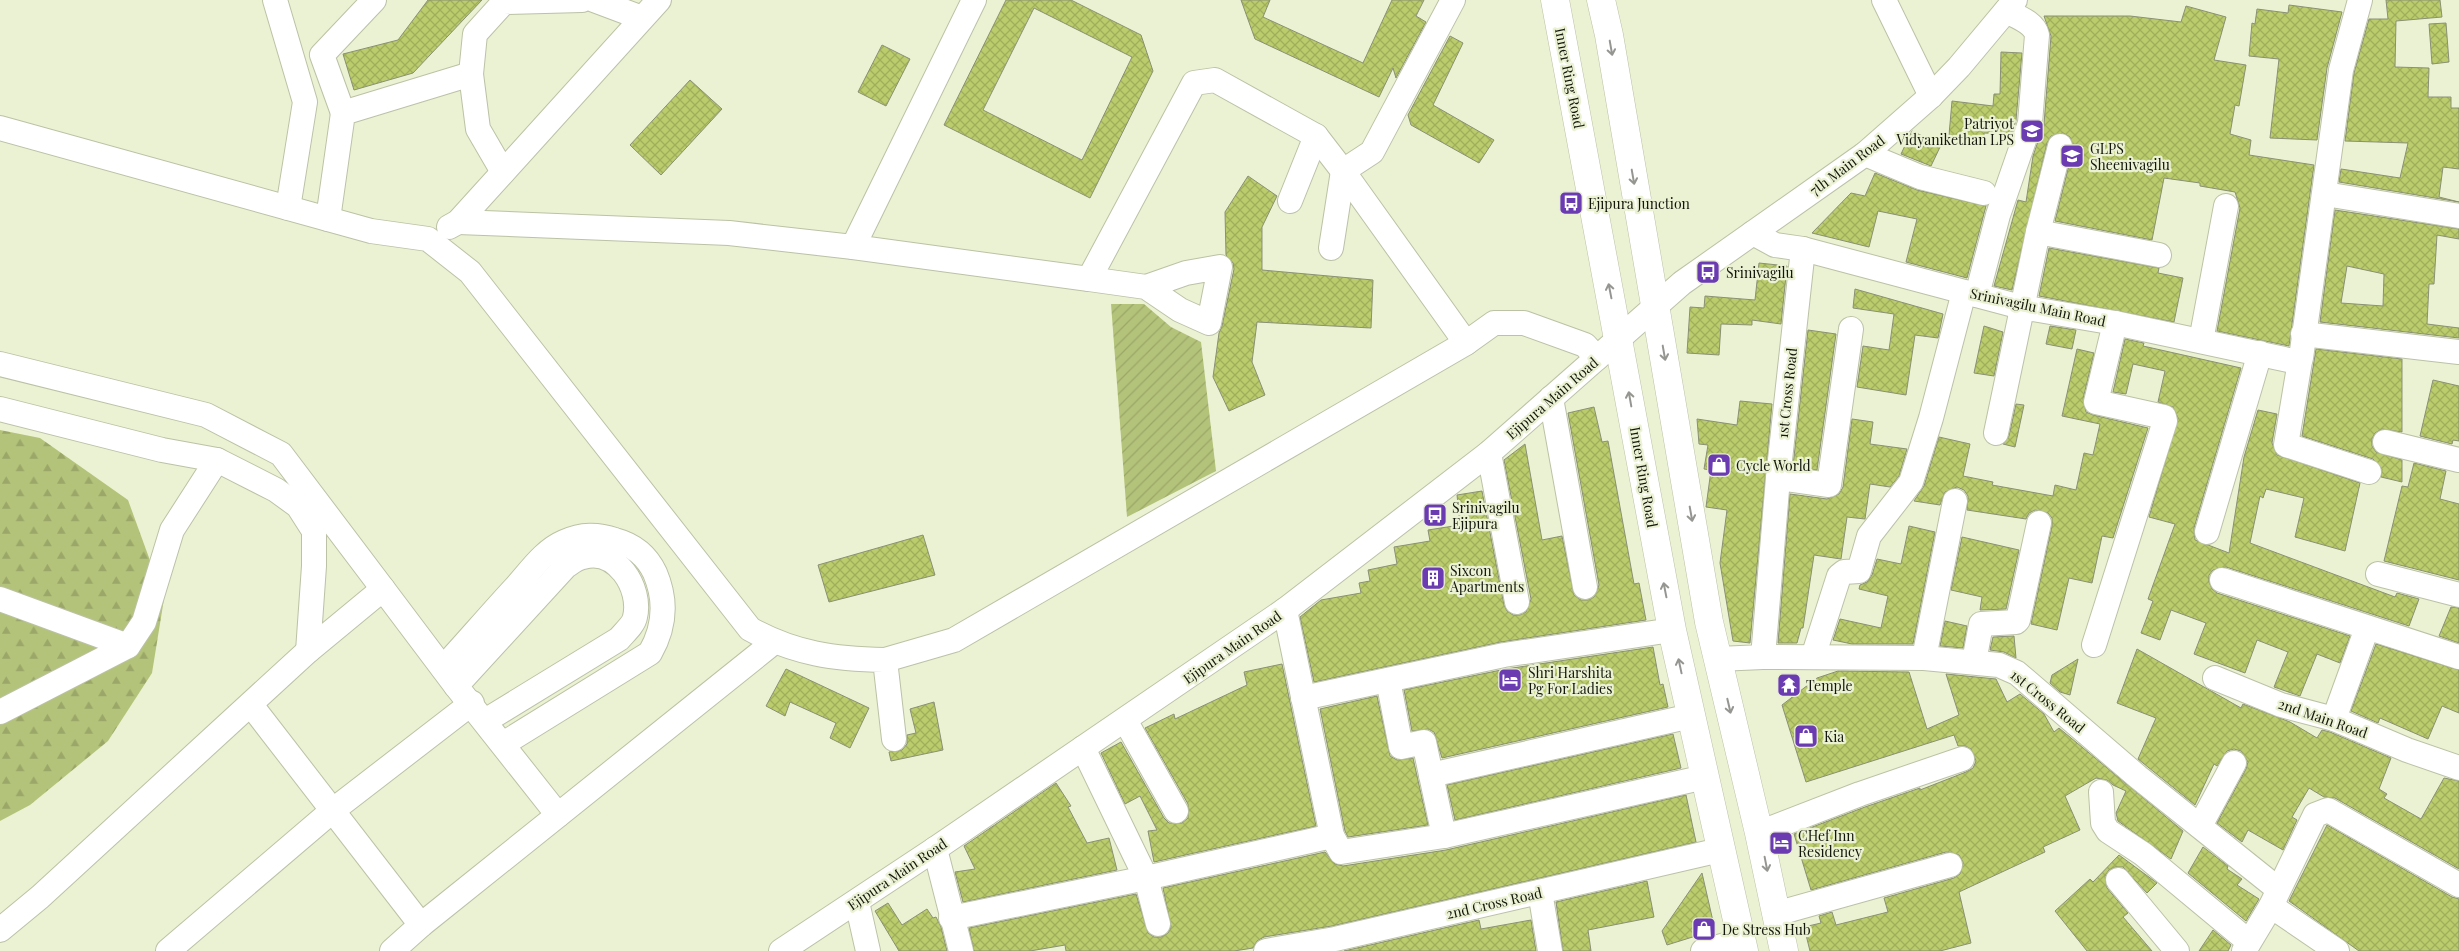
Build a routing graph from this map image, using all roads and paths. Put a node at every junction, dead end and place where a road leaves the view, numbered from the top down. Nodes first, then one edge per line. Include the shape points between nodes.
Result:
1 (275, 0) edge
2 (374, 0) edge
3 (582, 0) edge
4 (594, 0) edge
5 (659, 0) edge
6 (974, 0) edge
7 (1453, 0) edge
8 (1555, 0) edge
9 (1601, 0) edge
10 (1884, 0) edge
11 (2360, 0) edge
12 (2010, 6) edge
13 (642, 18) junction
14 (471, 74) junction
15 (1931, 96) junction
16 (343, 113) junction
17 (0, 128) edge
18 (1316, 136) junction
19 (2060, 146) dead end
20 (1865, 154) junction
21 (1343, 171) junction
22 (503, 172) junction
23 (1984, 193) dead end
24 (2325, 194) junction
25 (1290, 200) dead end
26 (2226, 206) dead end
27 (288, 208) junction
28 (2459, 216) edge
29 (328, 219) junction
30 (458, 222) junction
31 (2038, 232) junction
32 (1753, 233) junction
33 (428, 240) junction
34 (853, 247) junction
35 (1331, 248) dead end
36 (1803, 249) junction
37 (2159, 255) dead end
38 (1088, 278) junction
39 (1146, 287) dead end
40 (1970, 294) junction
41 (1655, 305) junction
42 (2021, 307) junction
43 (2115, 323) junction
44 (1851, 329) dead end
45 (2303, 334) junction
46 (1619, 339) junction
47 (2201, 341) junction
48 (1466, 343) junction
49 (2459, 352) edge
50 (2260, 353) junction
51 (1597, 358) junction
52 (2300, 361) junction
53 (0, 364) edge
54 (1551, 398) junction
55 (0, 409) edge
56 (1996, 433) dead end
57 (2385, 442) dead end
58 (1489, 453) junction
59 (217, 460) junction
60 (2459, 460) edge
61 (2369, 472) dead end
62 (1778, 478) junction
63 (1955, 501) dead end
64 (2039, 523) dead end
65 (2207, 532) dead end
66 (2378, 574) dead end
67 (2222, 580) dead end
68 (1586, 587) dead end
69 (383, 588) junction
70 (2459, 595) edge
71 (0, 599) edge
72 (1517, 602) dead end
73 (1285, 610) junction
74 (2367, 628) junction
75 (1672, 630) junction
76 (774, 642) junction
77 (2094, 645) dead end
78 (128, 646) junction
79 (308, 652) junction
80 (1812, 657) junction
81 (2459, 657) edge
82 (1718, 658) junction
83 (1763, 658) junction
84 (1924, 658) junction
85 (885, 660) junction
86 (1974, 662) junction
87 (449, 677) junction
88 (2215, 678) dead end
89 (1388, 680) junction
90 (1303, 698) junction
91 (251, 705) junction
92 (0, 712) edge
93 (478, 712) junction
94 (1691, 716) junction
95 (2334, 719) junction
96 (1125, 720) junction
97 (894, 739) dead end
98 (503, 744) junction
99 (1083, 748) junction
100 (1962, 759) dead end
101 (2234, 763) dead end
102 (2459, 768) edge
103 (1431, 774) junction
104 (1705, 777) junction
105 (2101, 792) dead end
106 (332, 811) junction
107 (1176, 811) dead end
108 (558, 815) junction
109 (2200, 826) junction
110 (1759, 833) junction
111 (1332, 836) junction
112 (1444, 836) junction
113 (935, 849) junction
114 (1720, 850) junction
115 (1950, 865) dead end
116 (1146, 878) junction
117 (2118, 880) dead end
118 (2459, 885) edge
119 (1540, 892) junction
120 (2274, 898) junction
121 (857, 902) junction
122 (1775, 914) junction
123 (952, 918) junction
124 (1158, 924) dead end
125 (421, 925) junction
126 (0, 930) edge
127 (1742, 946) edge
128 (2247, 947) edge
129 (168, 951) edge
130 (392, 951) edge
131 (781, 951) edge
132 (868, 951) edge
133 (961, 951) edge
134 (1266, 951) edge
135 (1550, 951) edge
136 (1703, 951) edge
137 (1784, 951) edge
138 (2177, 951) edge
139 (2337, 951) edge

1 - 27 street via 304,102
2 - 16 street via 322,55
3 - 14 street via 504,2 475,34
4 - 13 street
5 - 13 street
6 - 34 street
7 - 21 street via 1372,152
46 -> 8 main road, Inner Ring Road
9 -> 41 main road
10 - 15 street
11 - 24 street via 2341,70
12 - 15 street, 7th Main Road
12 - 40 street via 2036,29 2038,35 2030,123
13 - 22 street
14 - 16 street
14 - 22 street via 478,129
15 - 20 street, 7th Main Road
16 - 29 street
17 - 27 street
18 - 21 street
18 - 25 street
18 - 38 street via 1215,80 1194,83
19 - 31 street
20 - 23 street via 1920,177
20 - 32 street, 7th Main Road
21 - 35 street
21 - 48 street
22 - 30 street
24 - 28 street
24 - 45 street
26 - 47 street
27 - 29 street
29 - 33 street via 371,231
30 - 33 street
30 - 34 street via 728,233
31 - 37 street
31 - 42 street
32 - 36 street, Srinivagilu Main Road via 1775,245
32 - 41 street, 7th Main Road
33 - 76 street via 470,272 750,629
34 - 38 street
36 - 40 street, Srinivagilu Main Road
36 - 62 street, 1st Cross Road
38 - 39 street
40 - 42 street, Srinivagilu Main Road
40 - 80 street via 1911,482 1869,536 1860,571 1844,572 1839,576
41 - 46 street, Ejipura Main Road
41 -> 82 main road via 1709,622
42 - 43 street, Srinivagilu Main Road
42 - 56 street
43 - 47 street, Srinivagilu Main Road
43 - 77 street via 2096,402 2164,417 2165,421
44 - 62 street via 1829,486
45 - 49 street
45 - 52 street
46 - 51 street, Ejipura Main Road
75 -> 46 main road, Inner Ring Road
47 - 50 street, Srinivagilu Main Road
48 - 51 street via 1494,324 1524,323 1585,345
48 - 85 street via 954,640
50 - 52 street, Srinivagilu Main Road
50 - 65 street
51 - 54 street, Ejipura Main Road
52 - 61 street via 2286,445
53 - 69 street via 206,415 281,454
54 - 58 street, Ejipura Main Road
54 - 68 street
55 - 59 street via 162,450
57 - 60 street
58 - 72 street
58 - 73 street, Ejipura Main Road
59 - 78 street via 172,530 144,622
59 - 79 street via 276,490 298,506 314,531
62 - 83 street, 1st Cross Road
63 - 84 street
64 - 86 street via 2018,620 1981,624
66 - 70 street
67 - 74 street
69 - 79 street
69 - 87 street
71 - 78 street
73 - 90 street
73 - 96 street, Ejipura Main Road
74 - 81 street
74 - 95 street
75 - 89 street via 1504,655
94 -> 75 main road, Inner Ring Road
76 - 85 street via 836,659
76 - 108 street
78 - 92 street
79 - 91 street
80 - 83 street, 1st Cross Road
80 - 84 street, 1st Cross Road
82 - 83 street, 1st Cross Road
82 -> 110 main road
84 - 86 street, 1st Cross Road
85 - 97 street
86 - 109 street, 1st Cross Road via 1999,664 2017,673
87 - 93 street
87 - 93 street via 566,566 584,556 602,557 614,562 624,572 636,602 635,619 619,638
87 - 98 street via 542,557 563,542 597,534 638,550 650,562 663,599 664,618 650,653
88 - 95 street, 2nd Main Road via 2281,704
89 - 90 street
89 - 103 street via 1401,747 1424,742
90 - 111 street
91 - 106 street
91 - 126 street
93 - 98 street
93 - 106 street
94 - 103 street
94 - 104 main road, Inner Ring Road
95 - 102 street, 2nd Main Road
96 - 99 street, Ejipura Main Road
96 - 107 street
98 - 108 street
99 - 113 street, Ejipura Main Road
99 - 116 street
100 - 110 street
101 - 109 street
103 - 112 street
104 - 112 street
104 - 114 main road, Inner Ring Road
105 - 128 street via 2103,822 2108,831 2143,854
106 - 125 street
106 - 129 street
108 - 125 street
109 - 120 street, 1st Cross Road
110 -> 122 main road
111 - 112 street via 1341,852
111 - 116 street
113 - 121 street, Ejipura Main Road
113 - 123 street
114 - 119 street, 2nd Cross Road
114 - 127 main road, Inner Ring Road
115 - 122 street
116 - 123 street
116 - 124 street
117 - 138 street
118 - 120 street via 2328,810 2315,814
119 - 134 street, 2nd Cross Road via 1336,939
119 - 135 street
120 - 128 street
120 - 139 street, 1st Cross Road
121 - 131 street, Ejipura Main Road
121 - 132 street
122 - 137 main road
123 - 133 street
125 - 130 street
127 - 136 street

